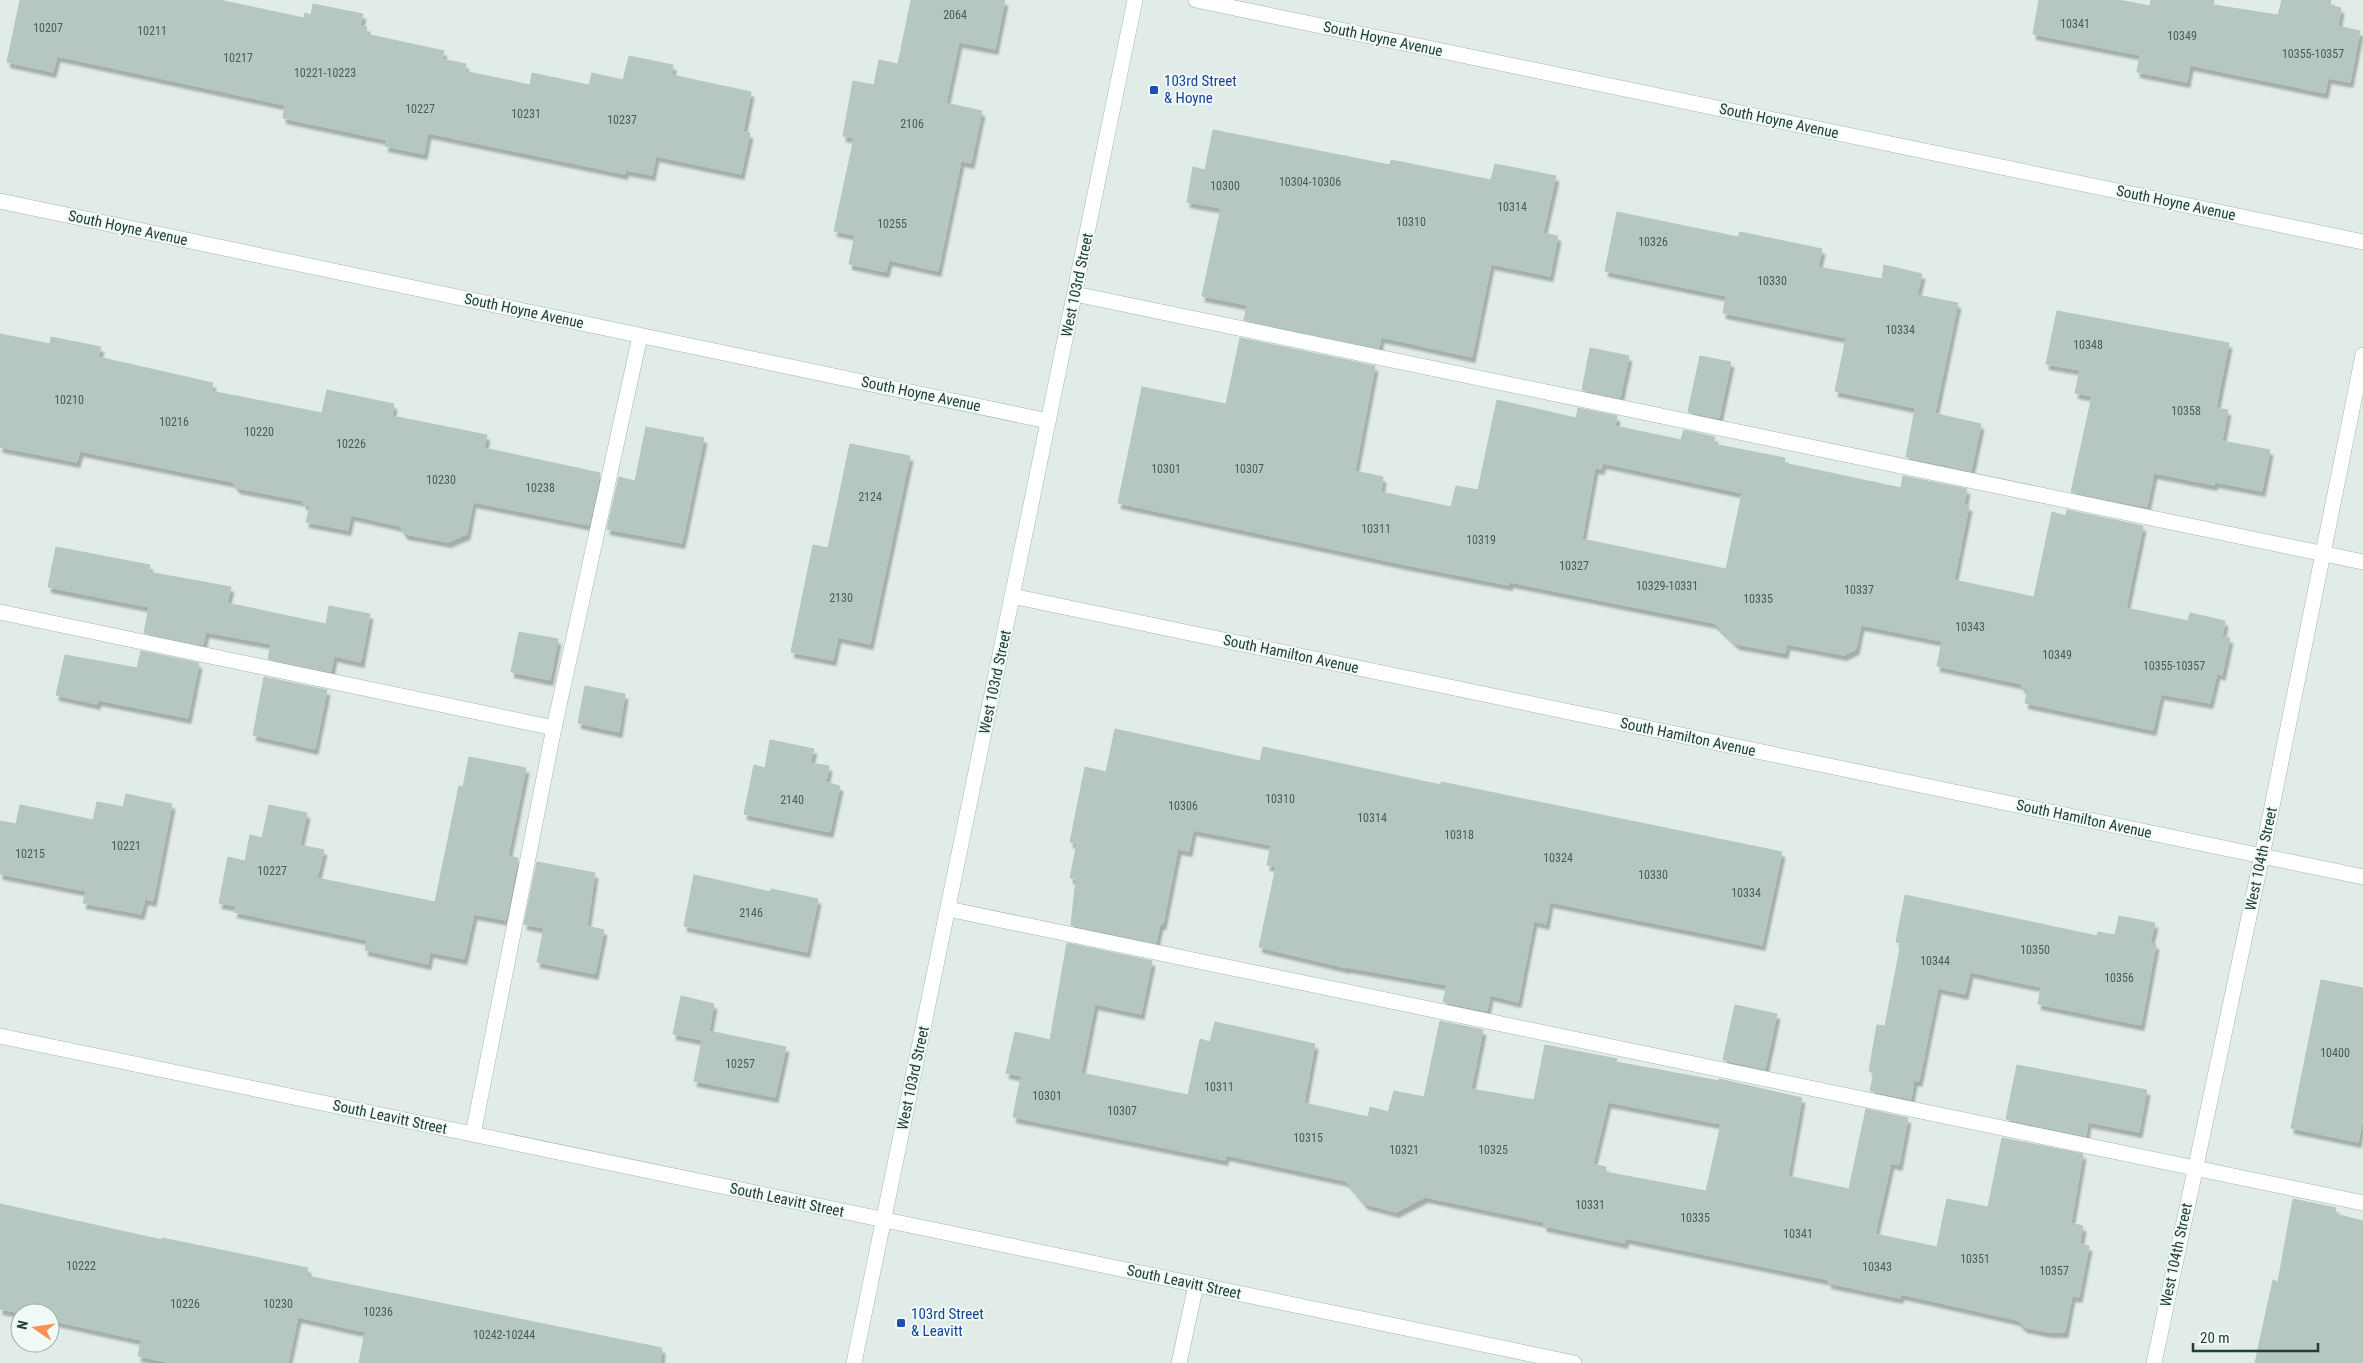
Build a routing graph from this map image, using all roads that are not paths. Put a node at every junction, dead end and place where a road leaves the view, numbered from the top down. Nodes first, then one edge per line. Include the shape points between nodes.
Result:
1 (1135, 0) edge
2 (1196, 0) edge
3 (0, 201) edge
4 (2363, 242) edge
5 (1075, 294) junction
6 (640, 336) junction
7 (2363, 355) edge
8 (1048, 421) junction
9 (2323, 554) junction
10 (2363, 562) edge
11 (1012, 596) junction
12 (0, 612) edge
13 (554, 728) junction
14 (2262, 856) junction
15 (2363, 877) edge
16 (948, 909) junction
17 (0, 1036) edge
18 (473, 1134) junction
19 (2195, 1168) junction
20 (2363, 1202) edge
21 (883, 1220) junction
22 (1196, 1285) junction
23 (854, 1363) edge
24 (1179, 1363) edge
25 (1574, 1363) edge
26 (2154, 1363) edge

1 - 5 street, West 103rd Street
2 - 4 street, South Hoyne Avenue
3 - 6 street, South Hoyne Avenue
5 - 8 street, West 103rd Street
5 - 9 street
6 - 8 street, South Hoyne Avenue
6 - 13 street
7 - 9 street, West 104th Street
8 - 11 street, West 103rd Street
9 - 10 street
9 - 14 street, West 104th Street
11 - 14 street, South Hamilton Avenue
11 - 16 street, West 103rd Street
12 - 13 street
13 - 18 street
14 - 15 street, South Hamilton Avenue
14 - 19 street, West 104th Street
16 - 19 street
16 - 21 street, West 103rd Street
17 - 18 street, South Leavitt Street
18 - 21 street, South Leavitt Street
19 - 20 street
19 - 26 street, West 104th Street
21 - 22 street, South Leavitt Street
21 - 23 street, West 103rd Street
22 - 24 street
22 - 25 street, South Leavitt Street

